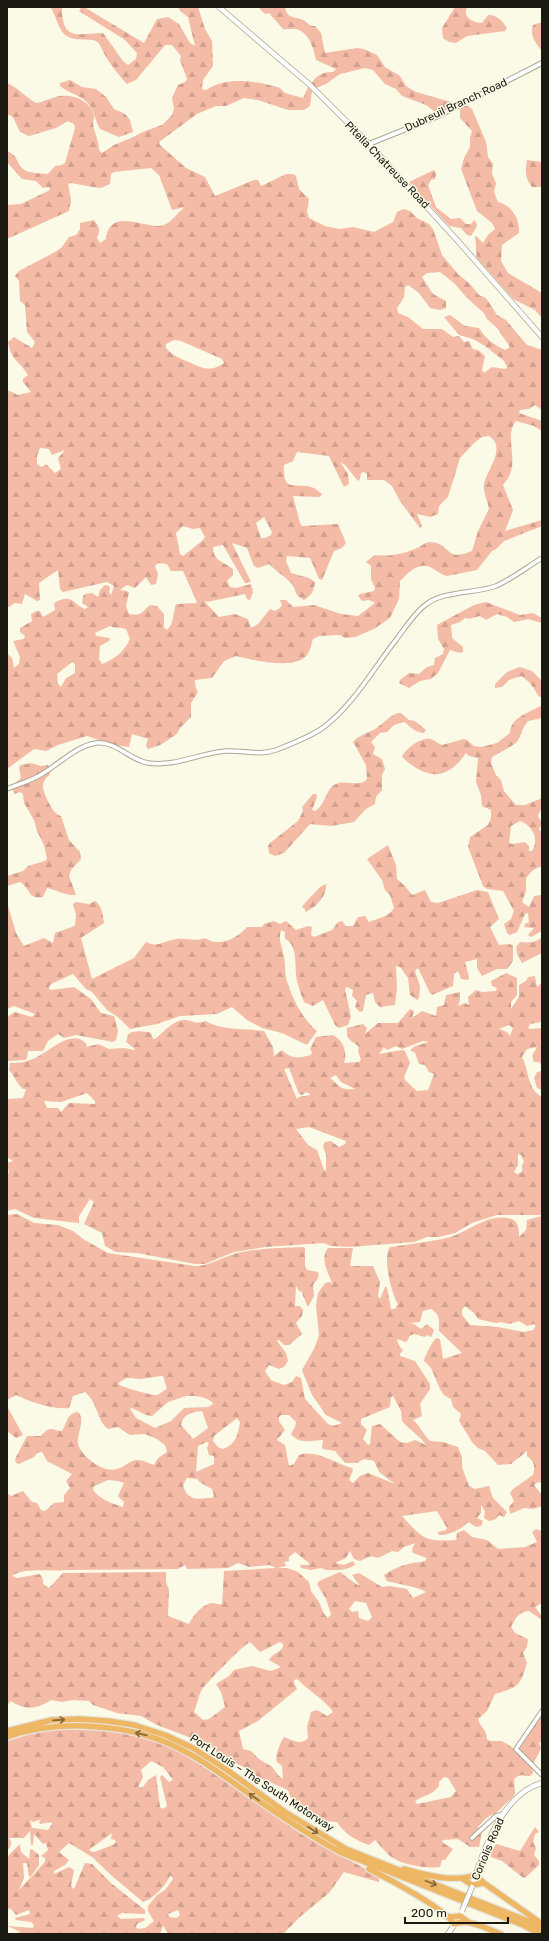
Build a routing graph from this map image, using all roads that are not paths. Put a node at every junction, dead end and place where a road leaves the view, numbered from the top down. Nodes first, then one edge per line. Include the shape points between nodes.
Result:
1 (219, 7) edge
2 (542, 63) edge
3 (368, 144) junction
4 (542, 337) edge
5 (542, 558) edge
6 (7, 789) edge
7 (542, 1711) edge
8 (7, 1731) edge
9 (7, 1737) edge
10 (542, 1774) edge
11 (542, 1783) edge
12 (503, 1814) junction
13 (472, 1838) dead end
14 (342, 1854) junction
15 (370, 1859) junction
16 (475, 1875) junction
17 (463, 1879) junction
18 (484, 1883) junction
19 (472, 1886) junction
20 (461, 1914) junction
21 (446, 1916) junction
22 (471, 1923) junction
23 (454, 1924) junction
24 (542, 1924) edge
25 (542, 1929) edge
26 (448, 1934) edge
27 (501, 1934) edge
28 (540, 1934) edge

1 - 3 main road, Pitella Chatreuse Road via 310,85
2 - 3 street, Dubreuil Branch Road via 436,117
3 - 4 main road, Pitella Chatreuse Road
5 - 6 street via 495,586 434,599 426,604 411,620 354,697 330,722 317,731 276,750 259,753 226,751 176,763 152,764 136,759 115,747 95,743 69,755 38,777
7 - 10 street via 516,1749
8 -> 15 highway, Port Louis – The South Motorway via 52,1720 80,1719 134,1725 165,1735 222,1766 317,1833
14 -> 9 highway, Port Louis – The South Motorway via 318,1841 209,1765 180,1749 145,1735 104,1727 67,1726 43,1727
11 - 12 main road, Coriolis Road via 532,1785 520,1794
12 - 13 street via 496,1816
12 - 16 main road, Coriolis Road
14 - 21 highway via 404,1886
14 - 28 highway, Port Louis – The South Motorway
15 - 17 highway via 424,1874
15 -> 25 highway, Port Louis – The South Motorway via 528,1921
16 - 17 highway
16 - 18 highway
16 - 19 main road, Coriolis Road
17 - 19 highway
18 - 19 highway
18 - 24 highway
19 - 20 main road, Coriolis Road, bridge
20 - 21 highway via 451,1918
20 - 22 highway
20 - 23 main road, Coriolis Road
21 - 23 highway
22 - 23 highway
22 - 27 highway
23 - 26 main road

